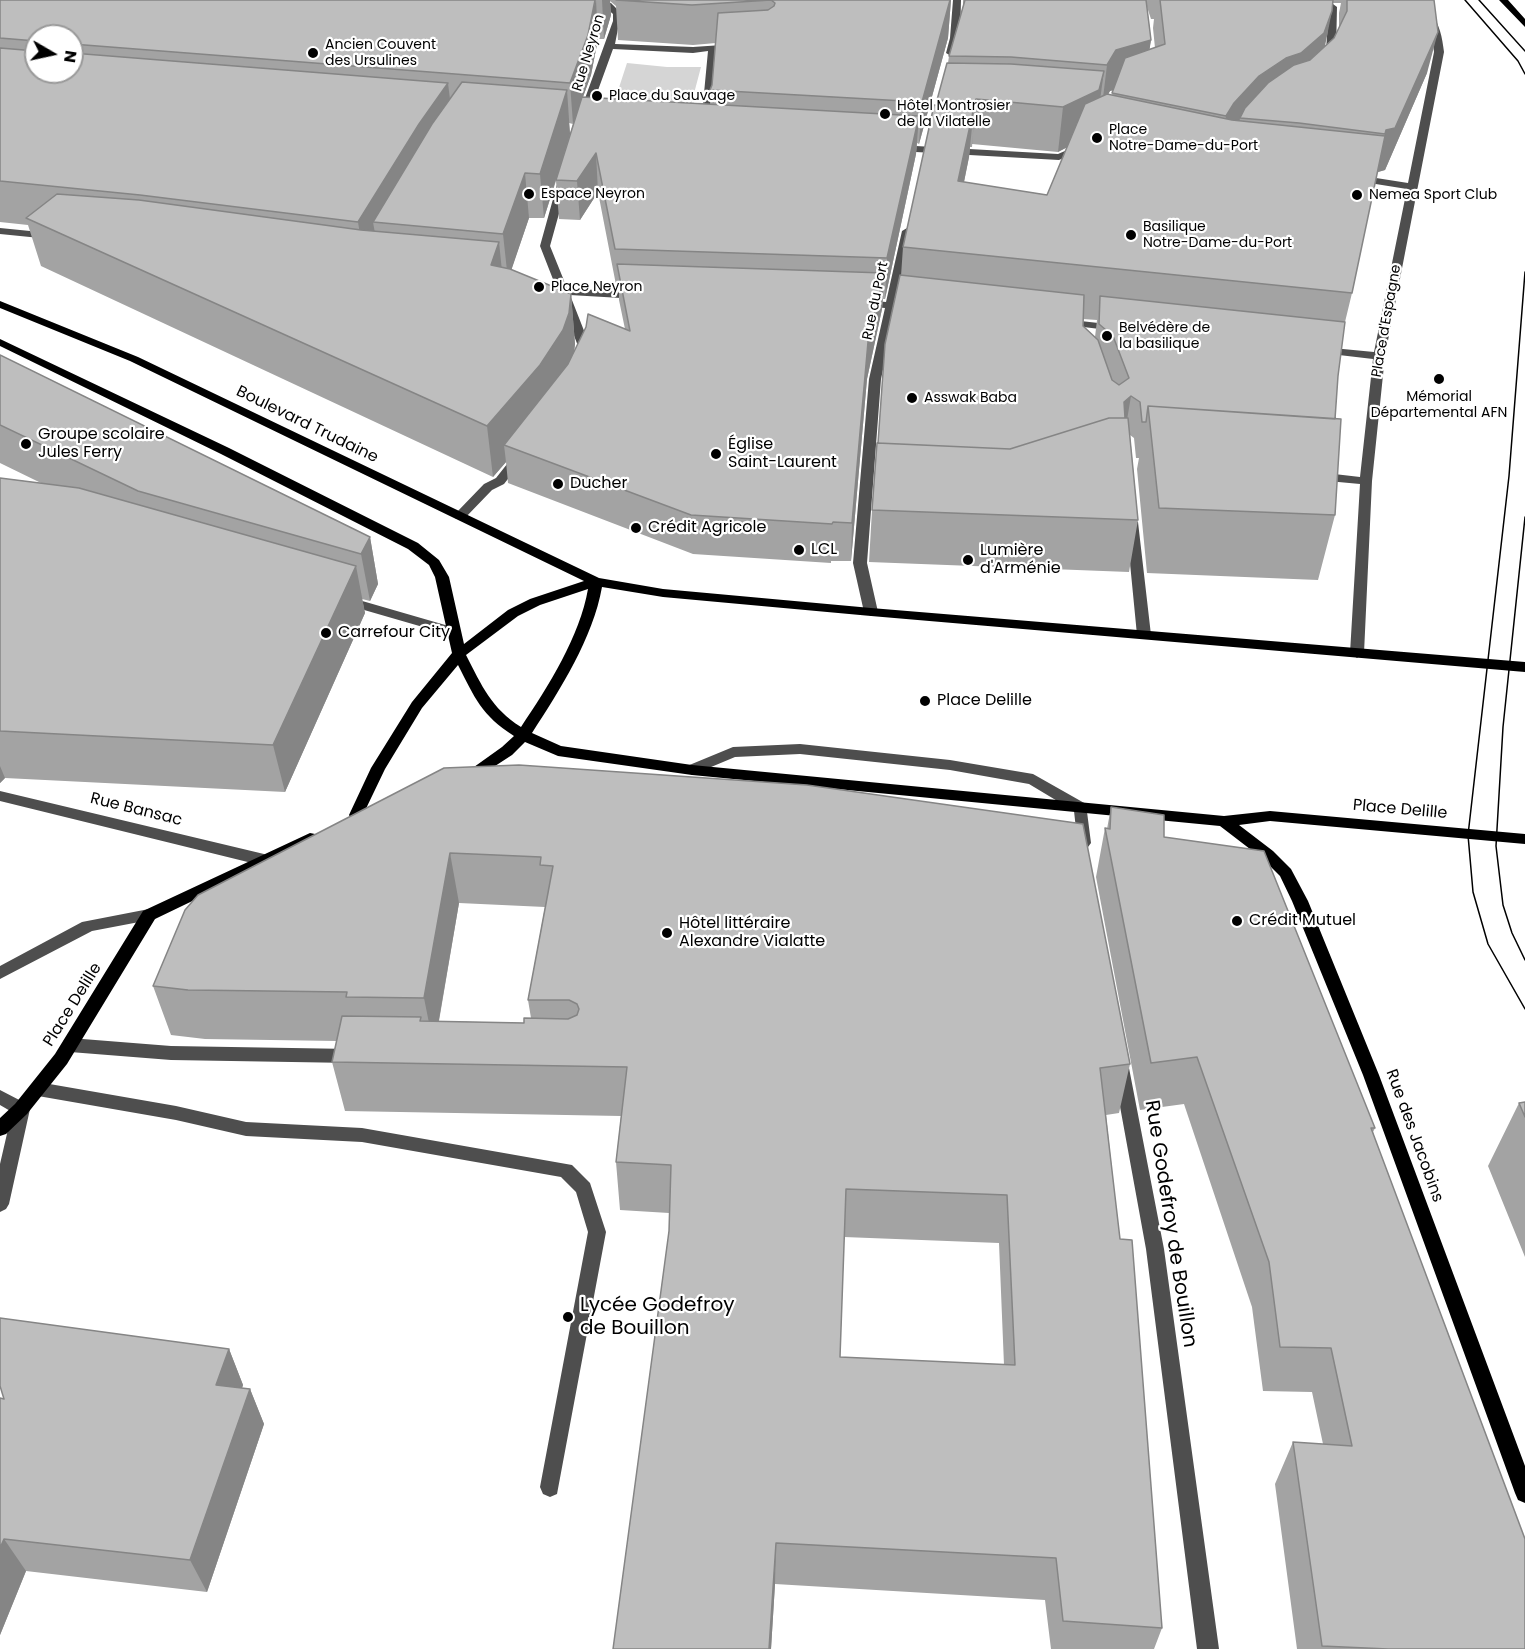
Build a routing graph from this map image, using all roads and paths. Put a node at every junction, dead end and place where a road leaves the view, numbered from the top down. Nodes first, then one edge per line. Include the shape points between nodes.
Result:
1 (555, 0) edge
2 (957, 0) edge
3 (1401, 0) edge
4 (1503, 0) edge
5 (1322, 6) edge
6 (1413, 6) junction
7 (1392, 10) edge
8 (1525, 24) edge
9 (748, 45) edge
10 (608, 46) junction
11 (713, 47) junction
12 (950, 60) dead end
13 (1324, 67) edge
14 (579, 129) edge
15 (704, 135) edge
16 (1089, 143) edge
17 (892, 147) edge
18 (567, 166) edge
19 (1344, 177) edge
20 (1413, 187) junction
21 (911, 214) edge
22 (0, 231) edge
23 (63, 237) edge
24 (530, 288) edge
25 (564, 291) junction
26 (654, 297) edge
27 (856, 303) edge
28 (0, 304) edge
29 (890, 304) junction
30 (924, 308) edge
31 (1052, 321) edge
32 (1088, 325) junction
33 (1123, 329) edge
34 (1087, 341) edge
35 (0, 342) edge
36 (1310, 348) edge
37 (1379, 356) junction
38 (578, 371) edge
39 (528, 445) edge
40 (1309, 476) edge
41 (1366, 481) junction
42 (1131, 507) edge
43 (460, 516) junction
44 (596, 582) junction
45 (329, 596) edge
46 (871, 612) junction
47 (454, 632) junction
48 (1144, 635) junction
49 (1357, 653) junction
50 (459, 654) junction
51 (1525, 667) edge
52 (523, 735) junction
53 (692, 770) junction
54 (454, 786) edge
55 (0, 796) edge
56 (1081, 808) junction
57 (378, 810) edge
58 (1224, 821) junction
59 (325, 830) edge
60 (1525, 839) edge
61 (264, 860) junction
62 (1084, 866) edge
63 (150, 915) junction
64 (0, 973) edge
65 (70, 1046) junction
66 (1118, 1051) edge
67 (373, 1056) edge
68 (38, 1089) junction
69 (0, 1097) edge
70 (21, 1109) junction
71 (0, 1129) edge
72 (0, 1204) edge
73 (550, 1487) dead end
74 (1525, 1493) edge
75 (1209, 1649) edge

1 - 10 street, Rue Neyron via 595,3 614,9 617,21
2 - 12 street
3 - 6 street, Place d'Espagne
4 - 8 main road
5 - 13 street via 1338,8 1332,51
6 - 7 street
6 - 20 street, Place d'Espagne via 1430,15 1437,25 1439,52
9 - 11 street
10 - 11 street via 693,50
10 - 14 street, Rue Neyron
11 - 15 street
16 - 17 street via 1059,157
18 - 25 street via 545,246
19 - 20 street
20 - 37 street, Place d'Espagne
21 - 29 street, Rue du Port
22 - 23 street
24 - 25 street
25 - 26 street
25 - 38 street via 584,346
27 - 29 street
28 - 43 main road, Boulevard Trudaine via 134,359
29 - 30 street
29 - 46 street, Rue du Port via 875,379 872,488 860,563
31 - 32 street
32 - 33 street
32 - 34 street
35 - 47 main road via 413,546 434,563 442,577
36 - 37 street
37 - 41 street, Place d'Espagne
39 - 43 street via 500,480
40 - 41 street
41 - 49 street, Place d'Espagne
42 - 48 street
43 - 44 main road, Boulevard Trudaine
44 - 46 main road via 663,593
44 - 50 main road via 513,613
44 - 52 main road via 591,611 551,693
45 - 47 street
46 - 48 main road
47 - 50 main road
48 - 49 main road
49 - 51 main road
50 - 52 main road, Place Delille via 485,704
50 - 57 main road via 417,705 351,818
52 - 53 main road, Place Delille via 558,751
52 - 54 main road via 485,769
53 - 56 main road, Place Delille
53 - 56 street via 733,752 800,749 950,765 1033,779
55 - 61 street, Rue Bansac
56 - 58 main road, Place Delille
56 - 62 street
58 - 60 main road, Place Delille via 1270,816
58 - 74 main road, Rue des Jacobins via 1286,873 1300,901 1371,1075
59 - 61 main road
61 - 63 main road
63 - 64 street via 88,926
63 - 65 main road, Place Delille
65 - 67 street via 171,1053
65 - 68 main road, Place Delille
66 - 75 street, Rue Godefroy de Bouillon via 1155,1249
68 - 70 main road, Place Delille
68 - 73 street via 246,1129 362,1135 566,1170 584,1188 597,1232
69 - 70 street
70 - 71 main road, Place Delille
70 - 72 street

